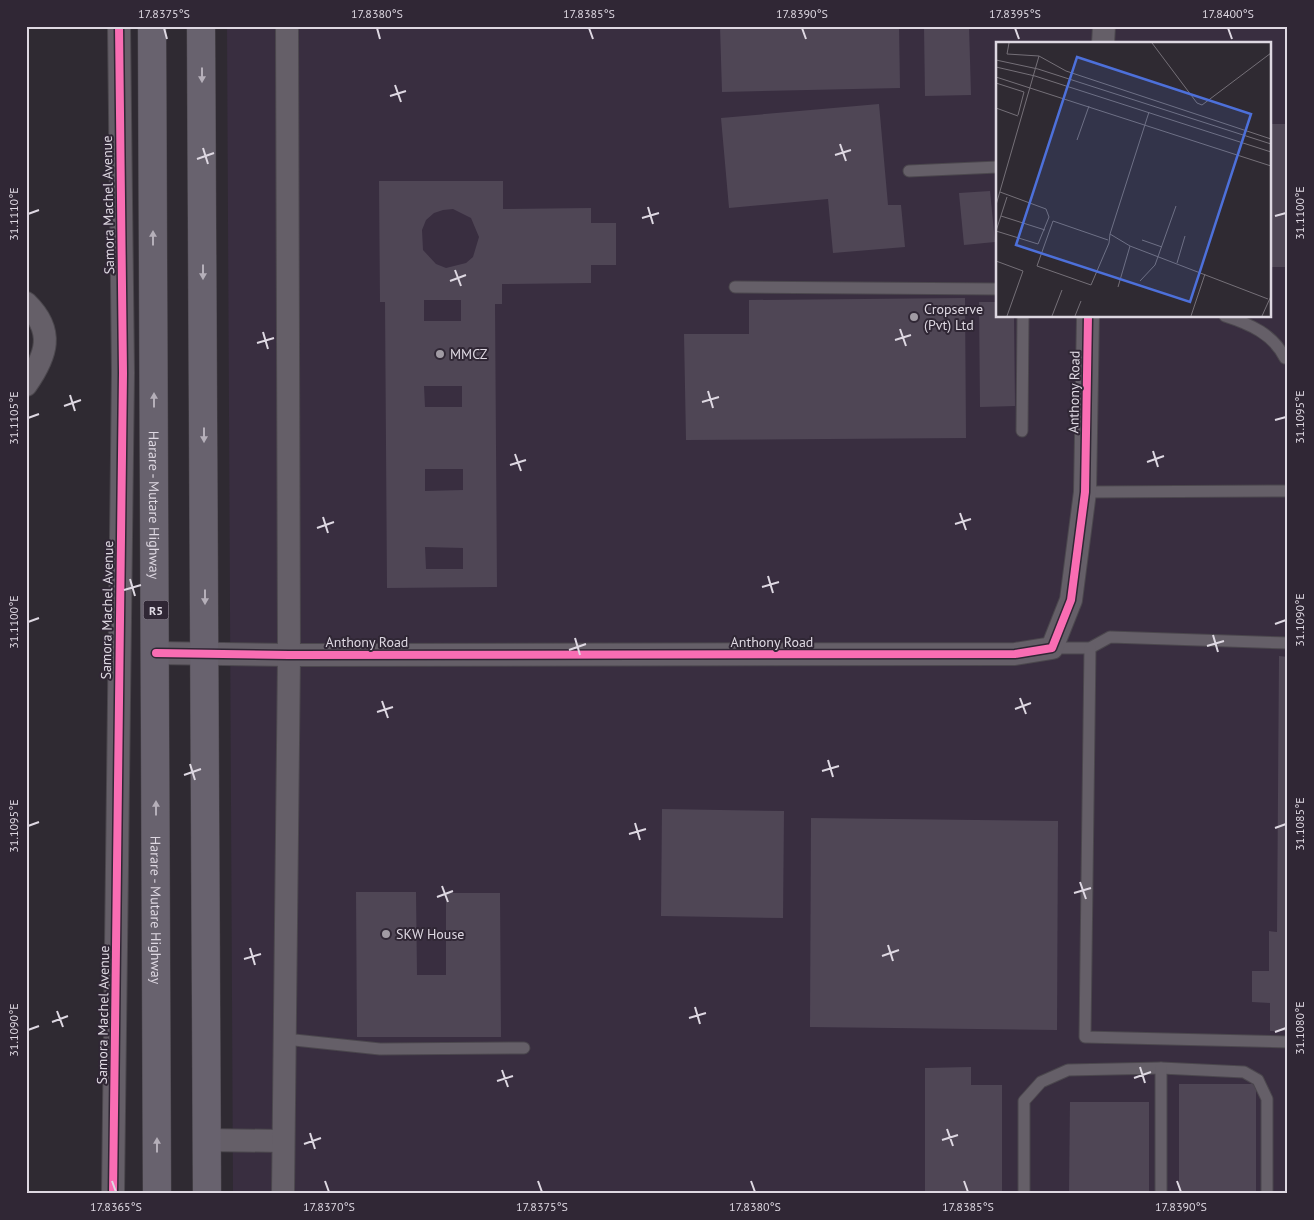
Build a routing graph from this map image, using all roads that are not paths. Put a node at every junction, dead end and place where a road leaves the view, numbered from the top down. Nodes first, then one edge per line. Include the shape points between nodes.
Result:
1 (119, 26) edge
2 (152, 26) edge
3 (202, 26) edge
4 (288, 26) edge
5 (1104, 26) edge
6 (1102, 42) edge
7 (996, 167) edge
8 (909, 171) dead end
9 (735, 287) dead end
10 (996, 289) edge
11 (26, 303) edge
12 (1023, 318) edge
13 (1088, 318) edge
14 (1231, 318) edge
15 (1285, 358) dead end
16 (26, 385) edge
17 (1022, 431) dead end
18 (1288, 491) edge
19 (1085, 492) junction
20 (1288, 643) edge
21 (1052, 648) junction
22 (1090, 648) junction
23 (156, 652) junction
24 (205, 653) junction
25 (289, 655) junction
26 (285, 1039) junction
27 (1288, 1042) edge
28 (524, 1048) dead end
29 (1161, 1068) junction
30 (206, 1140) junction
31 (284, 1141) junction
32 (113, 1194) edge
33 (157, 1194) edge
34 (207, 1194) edge
35 (283, 1194) edge
36 (1024, 1194) edge
37 (1161, 1194) edge
38 (1268, 1194) edge

1 - 32 street, Samora Machel Avenue via 123,383
23 -> 2 highway, Harare - Mutare Highway / R5
3 -> 24 highway
4 - 25 street
5 - 6 street
7 - 8 lane
9 - 10 lane
11 - 16 street via 44,328 45,348 40,365
12 - 17 lane
13 - 19 street, Anthony Road
14 - 15 lane via 1266,334
18 - 19 lane
19 - 21 street, Anthony Road via 1071,600
20 - 22 lane via 1110,637
21 - 22 lane
21 - 25 street, Anthony Road via 1015,654
22 - 27 lane via 1085,1037
23 - 24 street, Anthony Road
33 -> 23 highway, Harare - Mutare Highway / R5
24 - 25 street, Anthony Road
24 - 30 highway
25 - 26 street
26 - 28 lane via 380,1048
26 - 31 street
29 - 36 lane via 1068,1070 1041,1082 1024,1101
29 - 37 lane
29 - 38 lane via 1244,1072 1258,1080 1267,1099
30 - 31 street
30 - 34 highway
31 - 35 street

